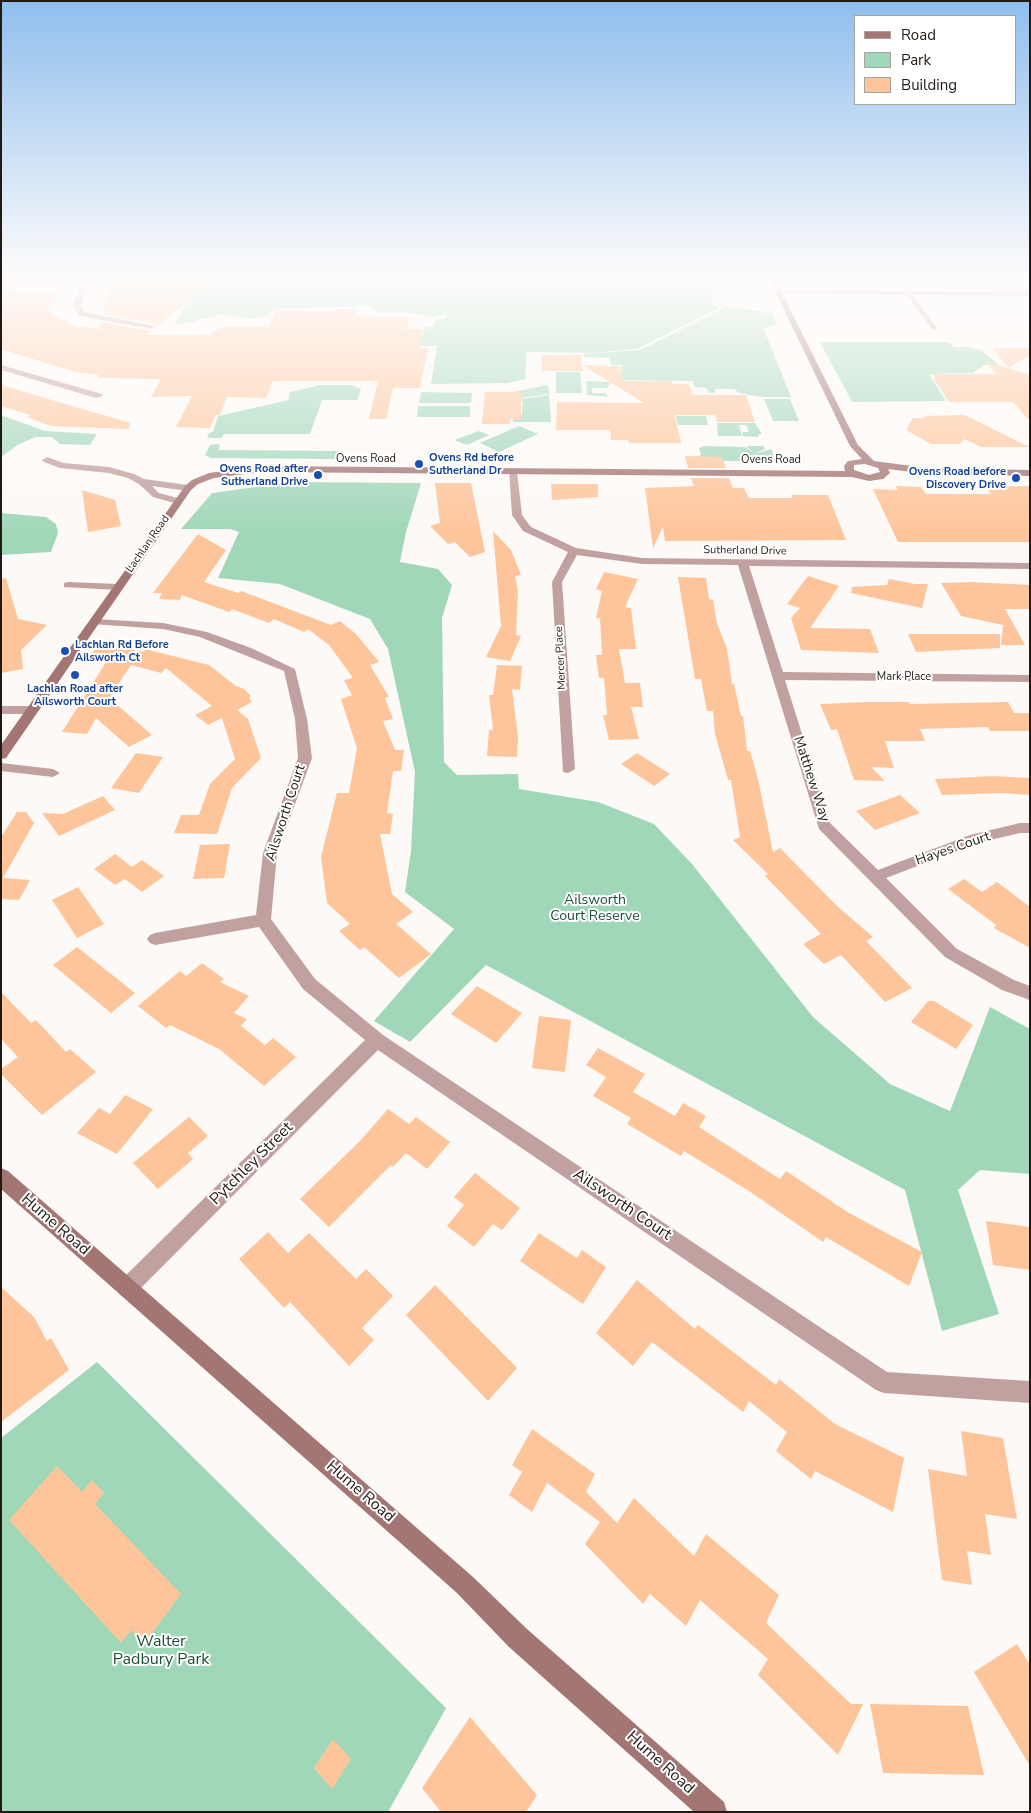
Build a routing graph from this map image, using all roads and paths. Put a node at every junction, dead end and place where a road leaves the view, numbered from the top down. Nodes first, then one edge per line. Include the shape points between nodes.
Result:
1 (813, 364) edge
2 (1, 367) edge
3 (99, 396) dead end
4 (854, 446) junction
5 (47, 460) dead end
6 (870, 462) junction
7 (852, 467) junction
8 (512, 471) junction
9 (883, 471) junction
10 (1030, 473) edge
11 (142, 482) junction
12 (188, 488) junction
13 (178, 502) junction
14 (574, 551) junction
15 (743, 563) junction
16 (1030, 566) edge
17 (68, 585) dead end
18 (118, 586) junction
19 (95, 622) junction
20 (778, 676) junction
21 (1029, 678) edge
22 (1, 710) edge
23 (33, 710) junction
24 (1, 755) edge
25 (1, 767) edge
26 (568, 769) dead end
27 (53, 773) dead end
28 (1030, 828) edge
29 (877, 876) junction
30 (263, 920) junction
31 (155, 939) dead end
32 (1030, 993) edge
33 (377, 1040) junction
34 (1, 1177) edge
35 (127, 1288) junction
36 (1030, 1392) edge
37 (714, 1812) edge

1 - 4 street
2 - 3 street
4 - 6 street
4 - 7 street
5 - 11 street via 63,466 109,470
6 - 7 street, Ovens Road
6 - 9 street, Ovens Road
7 - 8 street, Ovens Road via 812,472
7 - 9 street, Ovens Road via 869,478
8 - 12 street, Ovens Road via 261,469 212,475
8 - 14 street, Sutherland Drive via 517,515 527,529
9 - 10 street, Ovens Road
11 - 12 street
11 - 13 street, Lachlan Road via 156,495
12 - 13 street, Lachlan Road
13 - 18 street, Lachlan Road
14 - 15 street, Sutherland Drive via 642,561
14 - 26 street, Mercer Place via 557,582
15 - 16 street, Sutherland Drive
15 - 20 street, Matthew Way
17 - 18 street, Lachlan Road
18 - 19 street, Lachlan Road
19 - 23 street, Lachlan Road
19 - 30 street, Ailsworth Court via 163,626 203,634 289,669 302,719 304,758 270,853
20 - 21 street, Mark Place
20 - 29 street, Matthew Way via 824,825
22 - 23 street
23 - 24 street, Lachlan Road
25 - 27 street
28 - 29 street, Hayes Court via 975,839
29 - 32 street, Matthew Way via 951,953 1008,985
30 - 31 street
30 - 33 street, Ailsworth Court via 309,984
33 - 35 street, Pytchley Street
33 - 36 street, Ailsworth Court via 884,1382
34 - 35 street, Hume Road
35 - 37 street, Hume Road via 466,1585 518,1638

